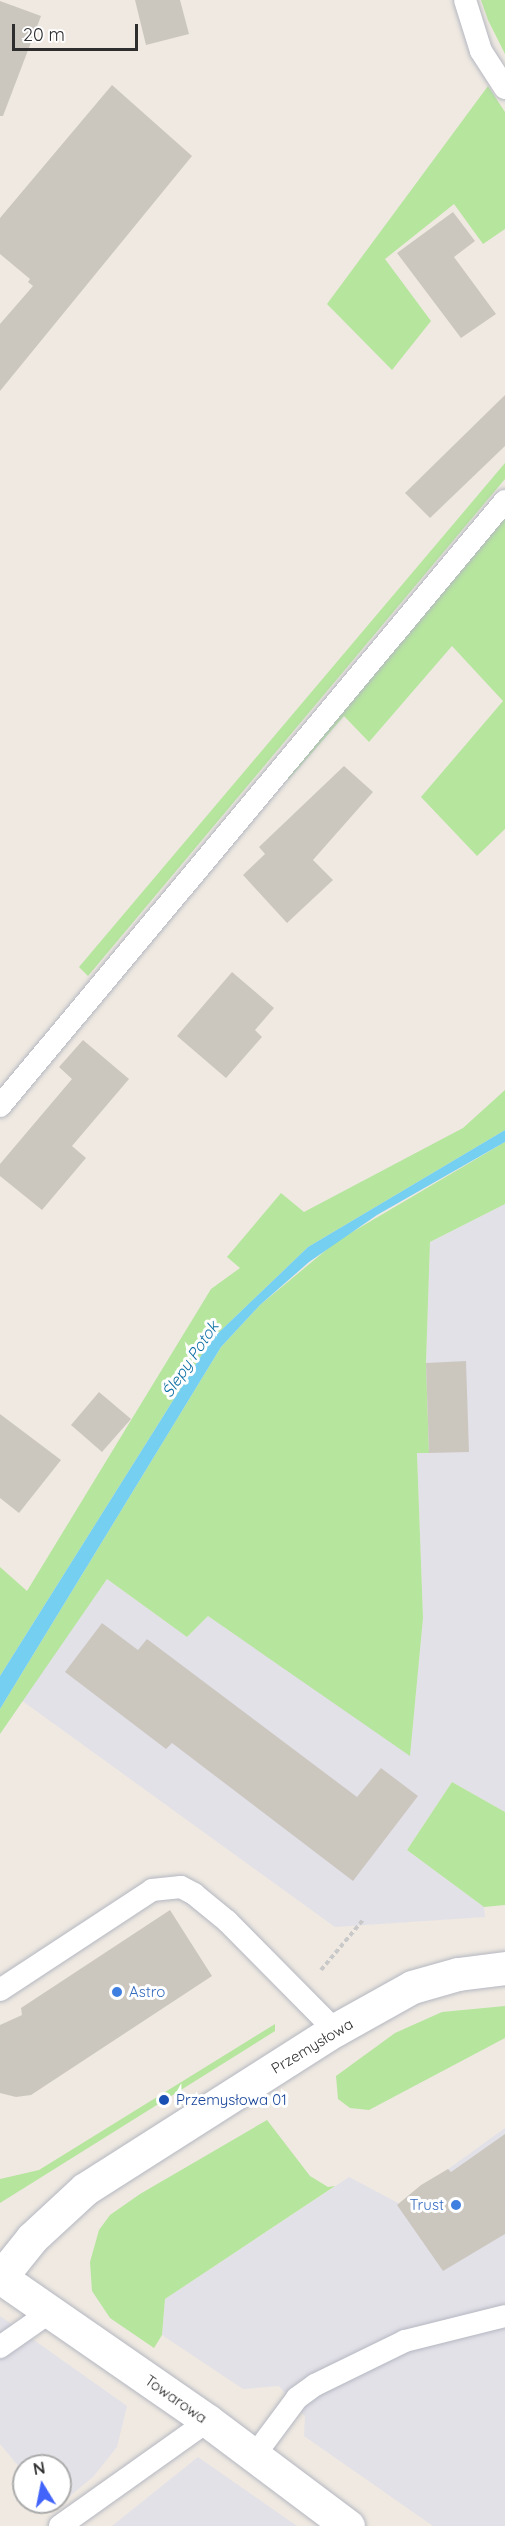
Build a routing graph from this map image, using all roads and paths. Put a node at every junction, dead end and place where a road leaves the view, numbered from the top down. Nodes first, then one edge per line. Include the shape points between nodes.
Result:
1 (465, 0) edge
2 (505, 88) edge
3 (505, 501) edge
4 (0, 1106) edge
5 (505, 1968) edge
6 (0, 1990) edge
7 (335, 2030) junction
8 (0, 2277) edge
9 (50, 2312) junction
10 (505, 2316) edge
11 (0, 2347) edge
12 (208, 2421) junction
13 (254, 2456) junction
14 (60, 2526) edge
15 (348, 2526) edge

1 - 2 lane via 481,51
3 - 4 lane
5 - 7 street, Przemysłowa via 458,1974 412,1988
6 - 7 lane via 152,1890 181,1887 227,1922
7 - 8 street, Przemysłowa via 85,2189 32,2238
8 - 9 street, Towarowa
9 - 11 lane
9 - 12 street, Towarowa
10 - 13 lane via 405,2341 315,2385 297,2398
12 - 13 street, Towarowa
12 - 14 lane
13 - 15 street, Towarowa

